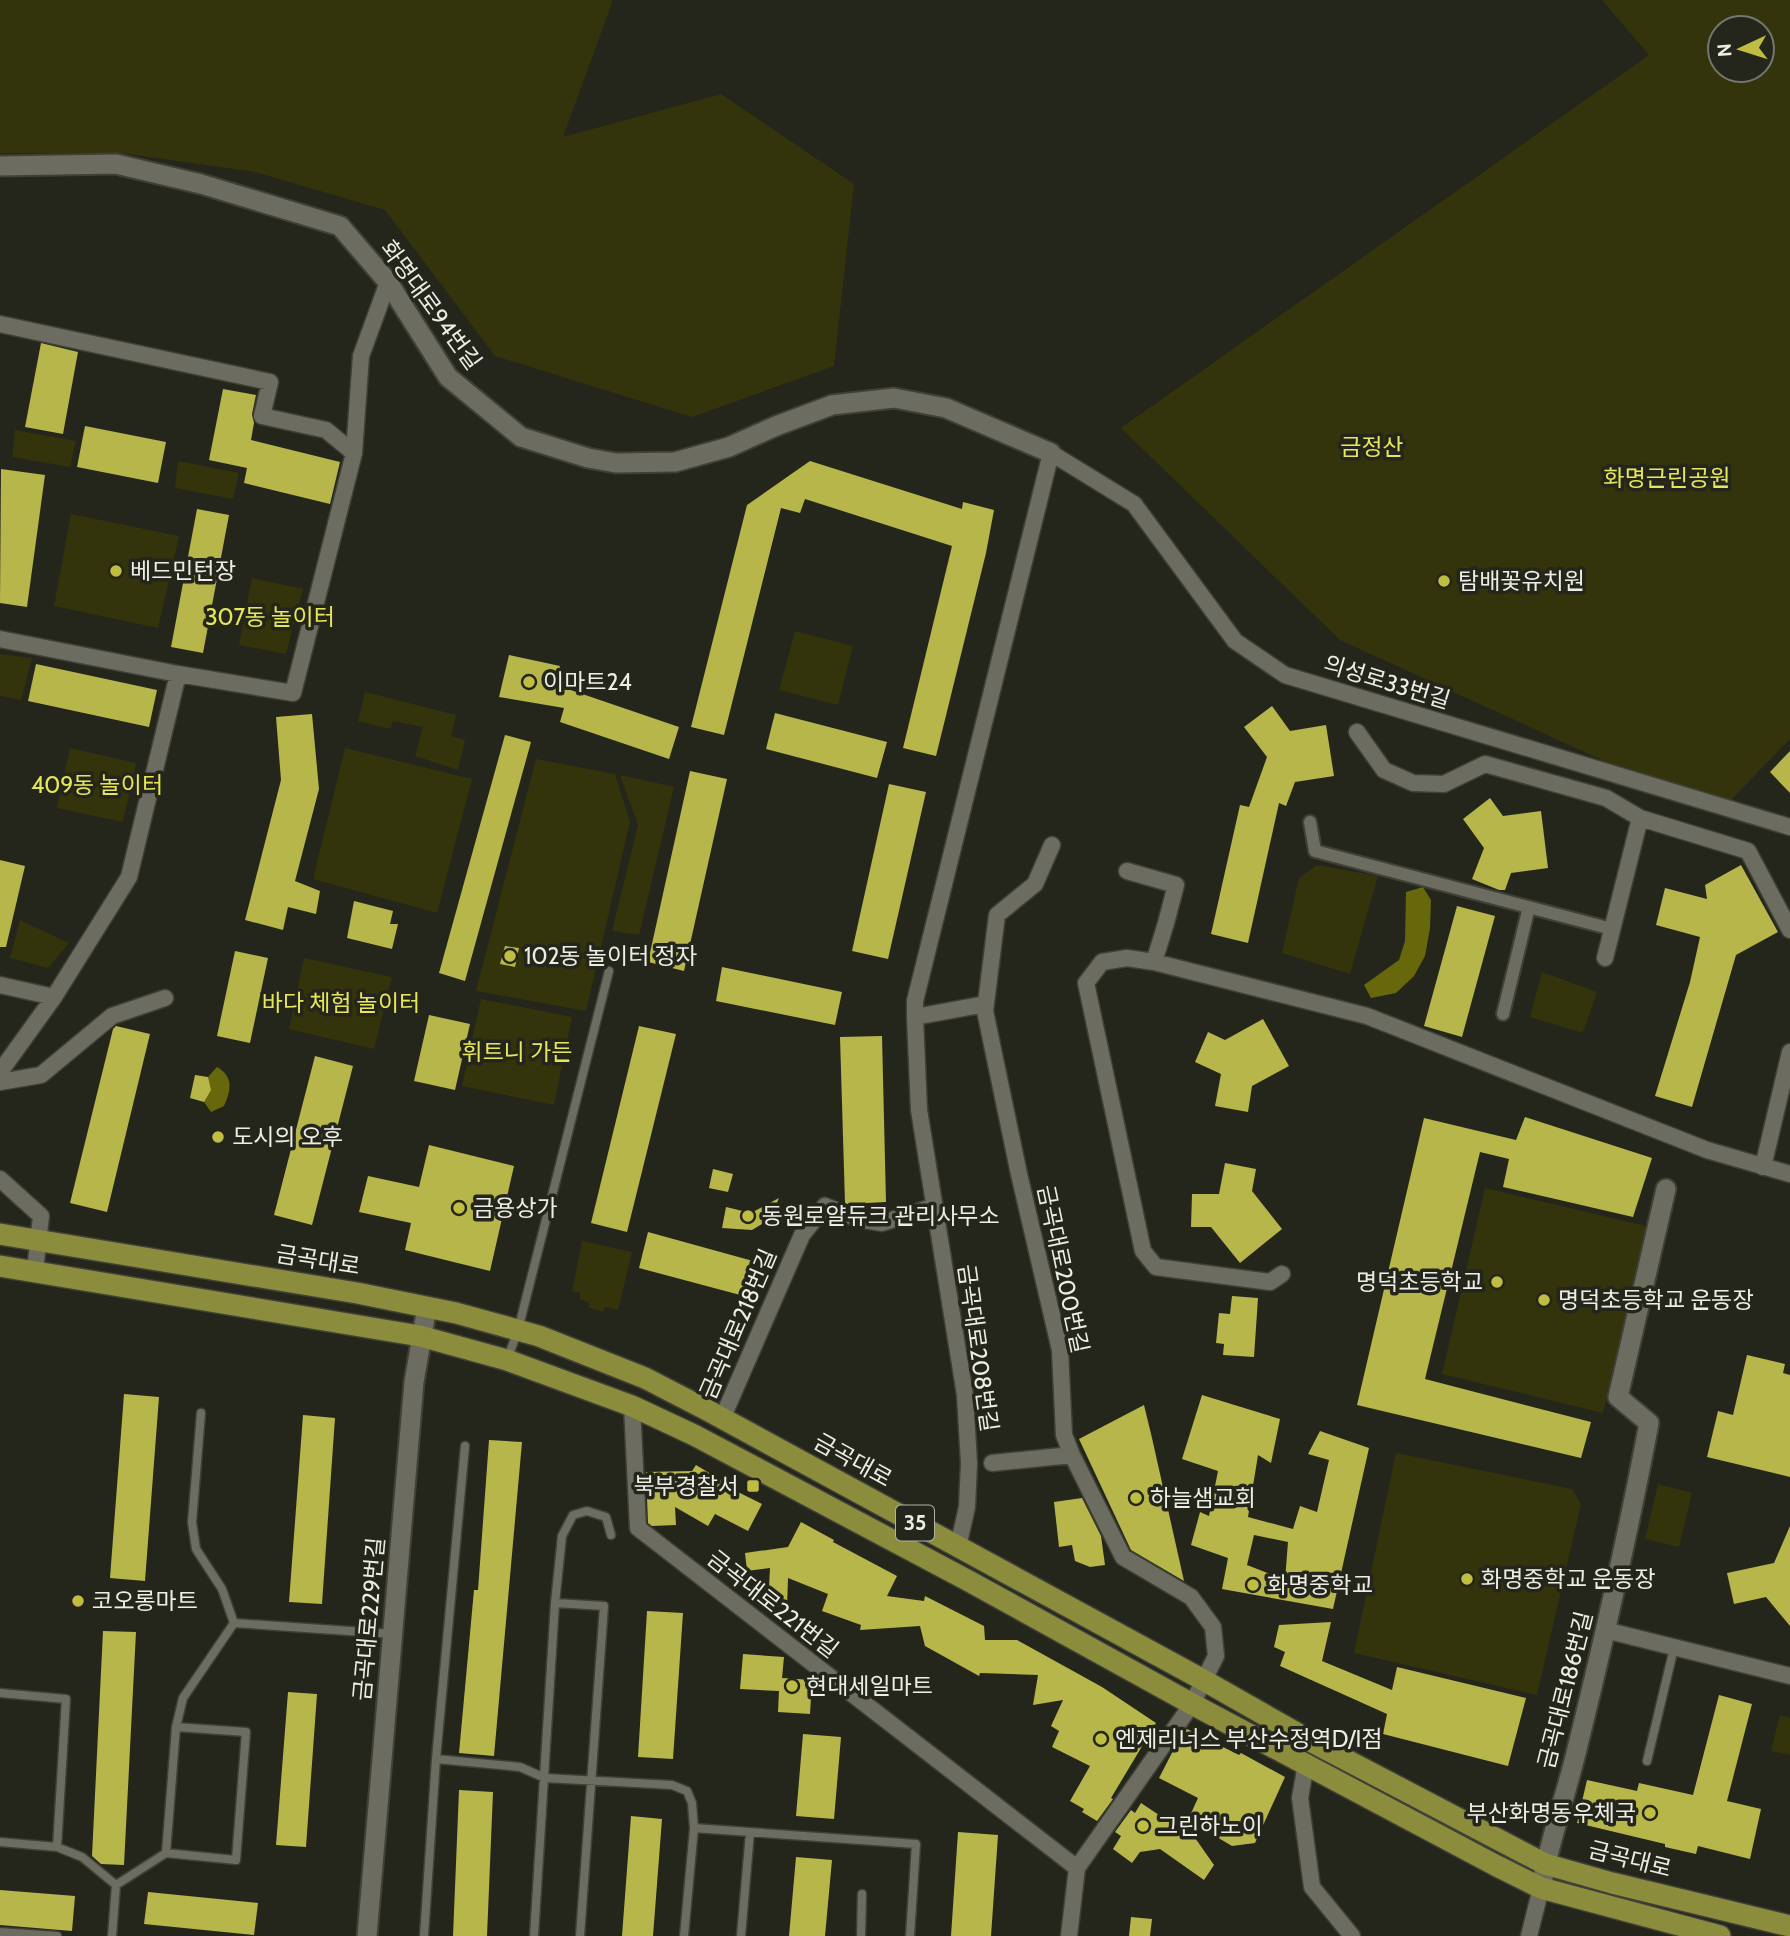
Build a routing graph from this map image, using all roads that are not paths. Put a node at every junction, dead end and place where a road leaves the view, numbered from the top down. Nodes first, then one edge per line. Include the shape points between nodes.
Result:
1 (0, 166) edge
2 (388, 282) junction
3 (0, 324) edge
4 (354, 453) junction
5 (1051, 453) junction
6 (0, 639) edge
7 (178, 674) junction
8 (1357, 732) dead end
9 (1640, 818) junction
10 (1310, 822) dead end
11 (1790, 827) edge
12 (1052, 845) dead end
13 (1127, 871) dead end
14 (1529, 907) junction
15 (1612, 929) junction
16 (1790, 929) edge
17 (1605, 958) dead end
18 (1154, 962) junction
19 (609, 971) dead end
20 (0, 985) edge
21 (54, 997) junction
22 (165, 998) dead end
23 (985, 1004) junction
24 (1503, 1014) dead end
25 (915, 1017) junction
26 (1790, 1052) edge
27 (0, 1072) edge
28 (0, 1082) edge
29 (1763, 1167) junction
30 (1790, 1174) edge
31 (0, 1179) edge
32 (1666, 1189) dead end
33 (935, 1206) junction
34 (0, 1234) edge
35 (38, 1241) junction
36 (0, 1266) edge
37 (35, 1272) junction
38 (1282, 1274) dead end
39 (427, 1307) junction
40 (518, 1330) junction
41 (420, 1336) junction
42 (507, 1360) junction
43 (632, 1406) junction
44 (201, 1413) dead end
45 (722, 1419) junction
46 (465, 1446) dead end
47 (1072, 1455) junction
48 (992, 1463) dead end
49 (611, 1535) dead end
50 (958, 1547) junction
51 (555, 1603) junction
52 (234, 1623) junction
53 (1605, 1630) junction
54 (393, 1634) junction
55 (1674, 1648) junction
56 (1790, 1676) edge
57 (1205, 1681) junction
58 (0, 1693) edge
59 (1192, 1704) junction
60 (176, 1727) junction
61 (436, 1759) junction
62 (1647, 1760) dead end
63 (1306, 1764) junction
64 (545, 1778) junction
65 (590, 1780) junction
66 (694, 1828) junction
67 (750, 1832) junction
68 (0, 1842) edge
69 (57, 1847) junction
70 (166, 1853) junction
71 (1545, 1864) junction
72 (1077, 1868) junction
73 (116, 1885) junction
74 (1541, 1888) junction
75 (862, 1894) dead end
76 (1790, 1926) edge
77 (0, 1932) edge
78 (57, 1936) edge
79 (111, 1936) edge
80 (367, 1936) edge
81 (424, 1936) edge
82 (534, 1936) edge
83 (580, 1936) edge
84 (684, 1936) edge
85 (741, 1936) edge
86 (861, 1936) edge
87 (910, 1936) edge
88 (1069, 1936) edge
89 (1352, 1936) edge
90 (1529, 1936) edge
91 (1720, 1936) edge

1 - 2 street, 화명대로94번길 via 116,164 201,184 340,226
2 - 4 street via 361,356
2 - 5 street, 화명대로94번길 via 447,377 521,437 587,458 616,463 675,462 729,447 832,405 894,398 946,408
3 - 4 street via 270,382 262,416 326,430
4 - 7 street via 293,693
5 - 11 street, 의성로33번길 via 1134,504 1235,641 1285,675
5 - 25 street, 금곡대로208번길 via 915,1001
6 - 7 street
7 - 21 street via 129,877
8 - 9 street via 1384,770 1413,783 1444,784 1485,764 1606,798
9 - 15 street
9 - 16 street via 1748,851
10 - 14 street via 1315,851
12 - 23 street, 금곡대로200번길 via 1035,884 997,915
13 - 18 street via 1176,885
14 - 15 street
14 - 24 street
15 - 17 street
18 - 29 street via 1367,1016 1707,1150
18 - 38 street via 1127,958 1102,962 1086,984 1143,1251 1156,1267 1270,1282
19 - 40 lane
20 - 21 street
21 - 27 street
22 - 28 street via 112,1016 41,1075
23 - 25 street
23 - 47 street, 금곡대로200번길 via 1060,1350 1064,1435
25 - 33 street, 금곡대로208번길 via 919,1110
26 - 29 street
29 - 30 street
31 - 35 street via 41,1216
32 - 53 street, 금곡대로186번길 via 1618,1396 1649,1423
33 - 45 street, 금곡대로218번길 via 882,1223 825,1206 802,1236
33 - 50 street, 금곡대로208번길 via 965,1395 967,1507
34 - 35 main road, 금곡대로 / 35
35 - 37 street
35 - 39 main road, 금곡대로 / 35
36 - 37 main road, 35
37 - 41 main road, 35
39 - 40 main road, 금곡대로 / 35
39 - 41 street, 금곡대로229번길
40 - 42 lane
40 - 45 main road, 금곡대로 / 35 via 645,1378
41 - 42 main road, 35
41 - 54 street, 금곡대로229번길
42 - 43 main road, 35
43 - 59 main road, 35 via 943,1567
43 - 72 street, 금곡대로221번길 via 638,1528
44 - 52 lane via 192,1522 196,1549 222,1589
45 - 50 main road, 금곡대로 / 35
46 - 61 lane
47 - 48 street
47 - 57 street, 금곡대로200번길 via 1123,1558 1191,1597 1213,1627 1216,1656
49 - 51 lane via 606,1517 587,1511 573,1515 562,1535
50 - 57 main road, 금곡대로 / 35
51 - 64 lane
51 - 65 lane via 604,1606
52 - 54 lane
52 - 60 lane via 183,1698
53 - 55 street
53 - 71 street, 금곡대로186번길
54 - 80 street, 금곡대로229번길
55 - 56 street
55 - 62 lane
57 - 59 street, 금곡대로200번길
57 - 71 main road, 금곡대로 / 35
58 - 69 lane via 66,1699
59 - 63 main road, 35
59 - 72 street, 금곡대로200번길
60 - 70 lane
60 - 70 lane via 246,1732 237,1848 236,1860
61 - 64 lane via 520,1767
61 - 81 lane
63 - 74 main road, 35
63 - 89 street via 1300,1798 1312,1887
64 - 65 lane
64 - 82 lane
65 - 66 lane via 672,1785 687,1791
65 - 83 lane
66 - 67 lane
66 - 84 lane
67 - 85 lane
67 - 87 lane via 916,1844
68 - 69 lane
69 - 73 lane via 82,1857
70 - 73 lane
71 - 74 street, 금곡대로186번길
71 - 76 main road, 금곡대로 / 35
72 - 88 street
73 - 79 lane
74 - 90 street
74 - 91 main road, 35
75 - 86 lane
77 - 78 lane

